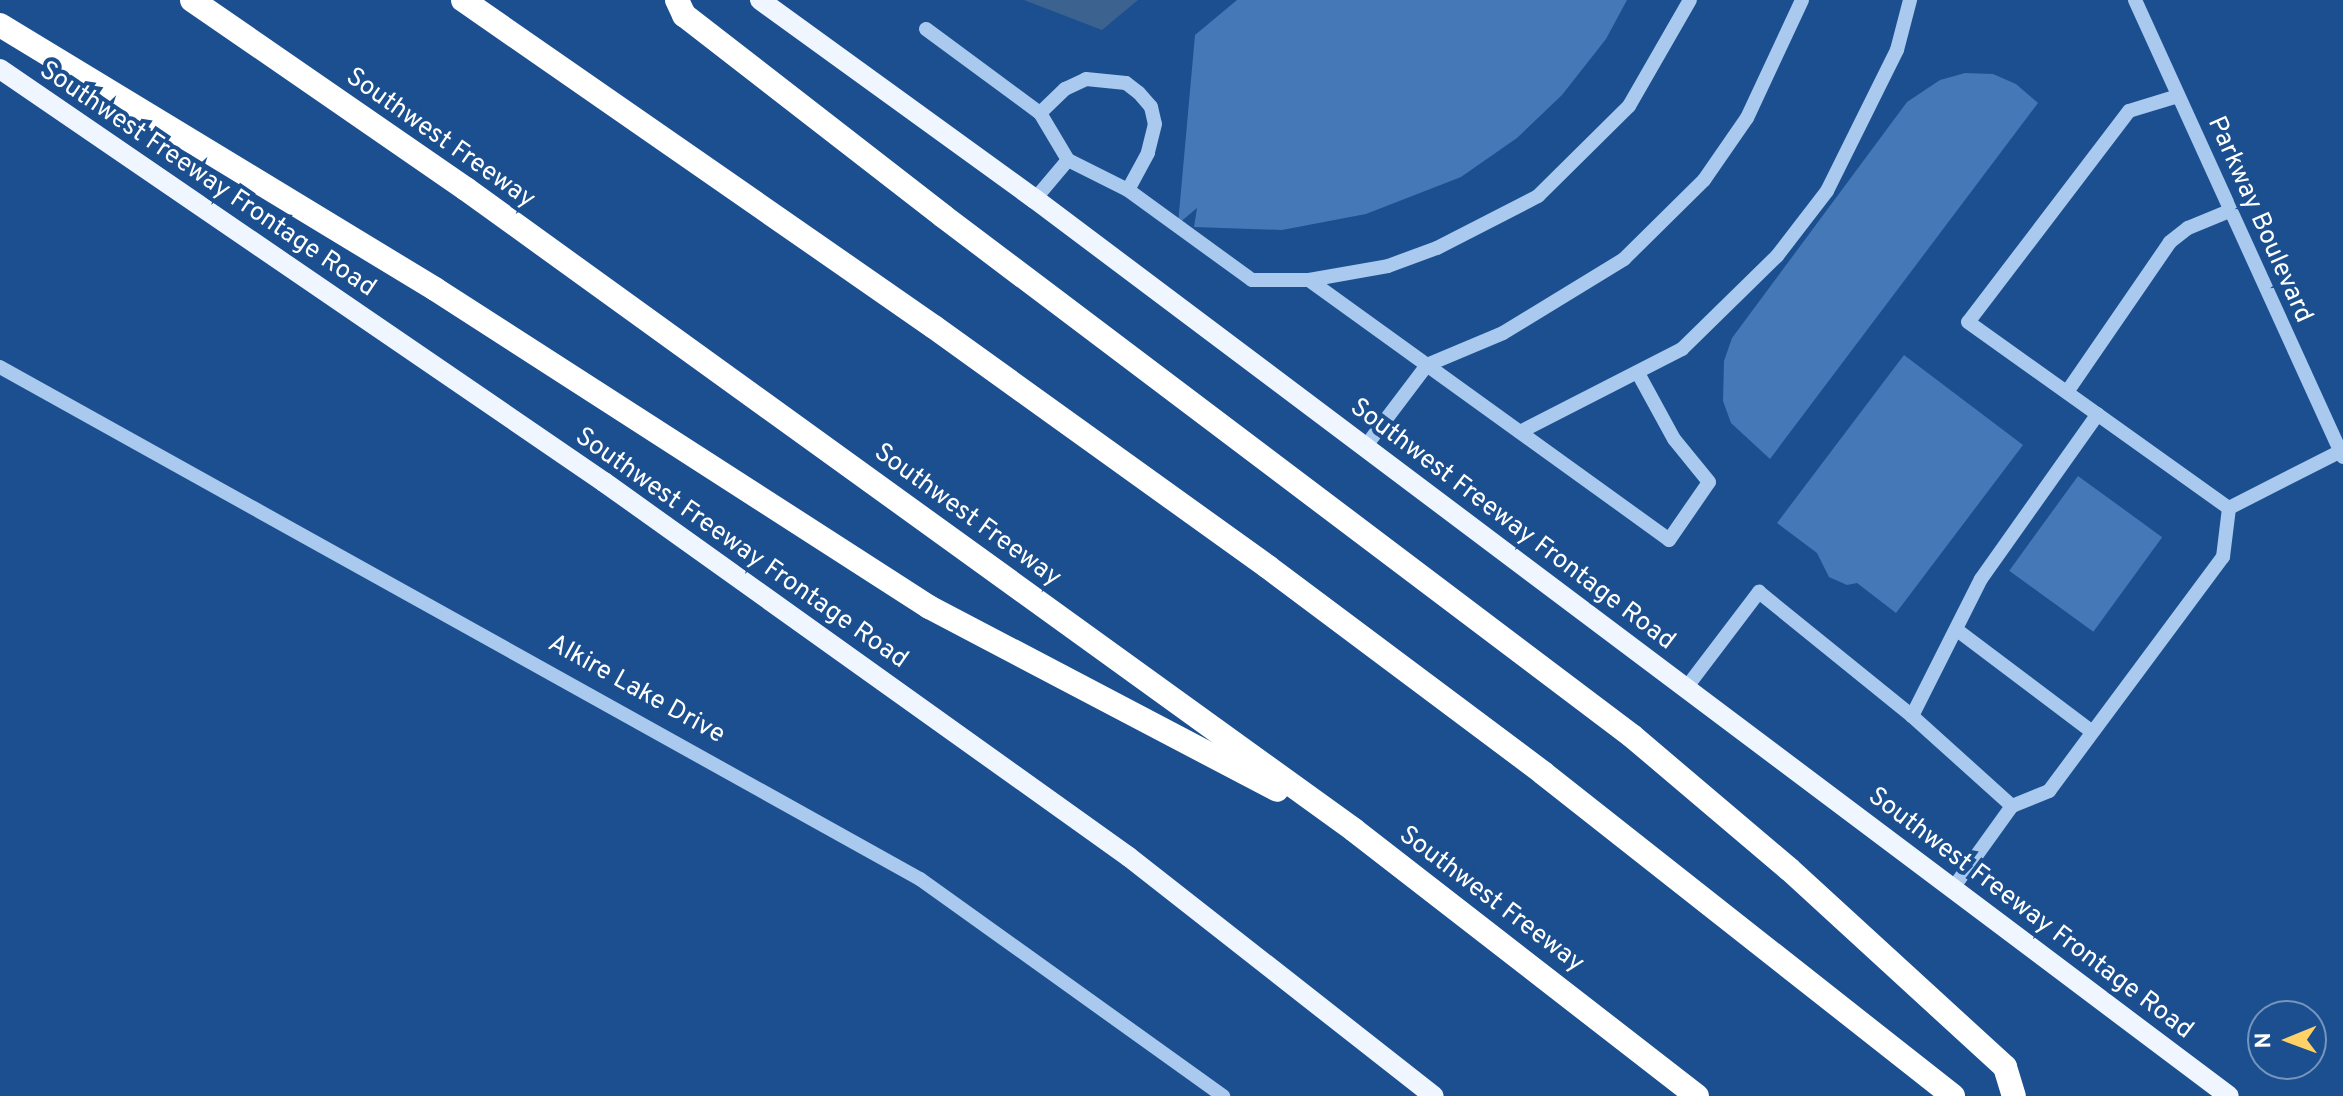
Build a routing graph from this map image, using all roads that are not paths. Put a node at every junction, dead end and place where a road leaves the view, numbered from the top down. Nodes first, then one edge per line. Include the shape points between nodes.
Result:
1 (192, 0) edge
2 (463, 0) edge
3 (677, 0) edge
4 (760, 0) edge
5 (1690, 0) edge
6 (1802, 0) edge
7 (1910, 0) edge
8 (2135, 0) edge
9 (0, 25) edge
10 (926, 29) dead end
11 (0, 69) edge
12 (2178, 96) junction
13 (1040, 113) junction
14 (1068, 160) junction
15 (1128, 190) junction
16 (1035, 199) junction
17 (2229, 211) junction
18 (1309, 280) junction
19 (1427, 365) junction
20 (0, 367) edge
21 (1639, 375) junction
22 (2067, 392) junction
23 (2098, 414) junction
24 (1520, 432) junction
25 (1365, 447) junction
26 (2341, 455) edge
27 (2229, 508) junction
28 (1957, 630) junction
29 (1686, 688) junction
30 (1912, 716) junction
31 (2091, 731) junction
32 (2012, 806) junction
33 (1354, 830) junction
34 (1953, 888) junction
35 (1223, 1096) edge
36 (1434, 1096) edge
37 (1697, 1096) edge
38 (1953, 1096) edge
39 (2014, 1096) edge
40 (2229, 1096) edge

1 - 33 highway, Southwest Freeway via 466,189
2 - 38 highway via 923,319 1268,567 1543,773
3 - 39 highway via 684,15 864,156 1632,736 1789,869 2005,1067
4 - 16 main road, Southwest Freeway Frontage Road
5 - 18 street via 1629,106 1538,196 1437,248 1388,266
6 - 19 street via 1747,118 1704,180 1661,223 1624,259 1576,290 1503,333
7 - 21 street via 1897,50 1827,191 1723,314 1682,349
8 - 12 street, Parkway Boulevard
9 - 33 highway via 435,289 929,607
10 - 13 street
11 - 36 main road, Southwest Freeway Frontage Road via 604,482 1104,839
12 - 17 street, Parkway Boulevard
12 - 22 street via 2129,111 1968,322
13 - 14 street
13 - 15 street via 1065,89 1086,79 1126,83 1139,93 1151,107 1155,124 1148,153
14 - 15 street
14 - 16 street
15 - 18 street via 1252,280
16 - 25 main road, Southwest Freeway Frontage Road
17 - 22 street via 2170,242
17 - 26 street, Parkway Boulevard
18 - 19 street
19 - 24 street
19 - 25 street
20 - 35 street, Alkire Lake Drive via 920,879
21 - 24 street
21 - 24 street via 1674,439 1709,482 1669,540
22 - 23 street
23 - 27 street
23 - 28 street via 1981,579
25 - 29 main road, Southwest Freeway Frontage Road
26 - 27 street
27 - 31 street via 2223,557
28 - 30 street
28 - 31 street
29 - 30 street via 1759,592
29 - 34 main road, Southwest Freeway Frontage Road
30 - 32 street
31 - 32 street via 2049,791
32 - 34 street
33 - 37 highway, Southwest Freeway
34 - 40 main road, Southwest Freeway Frontage Road

